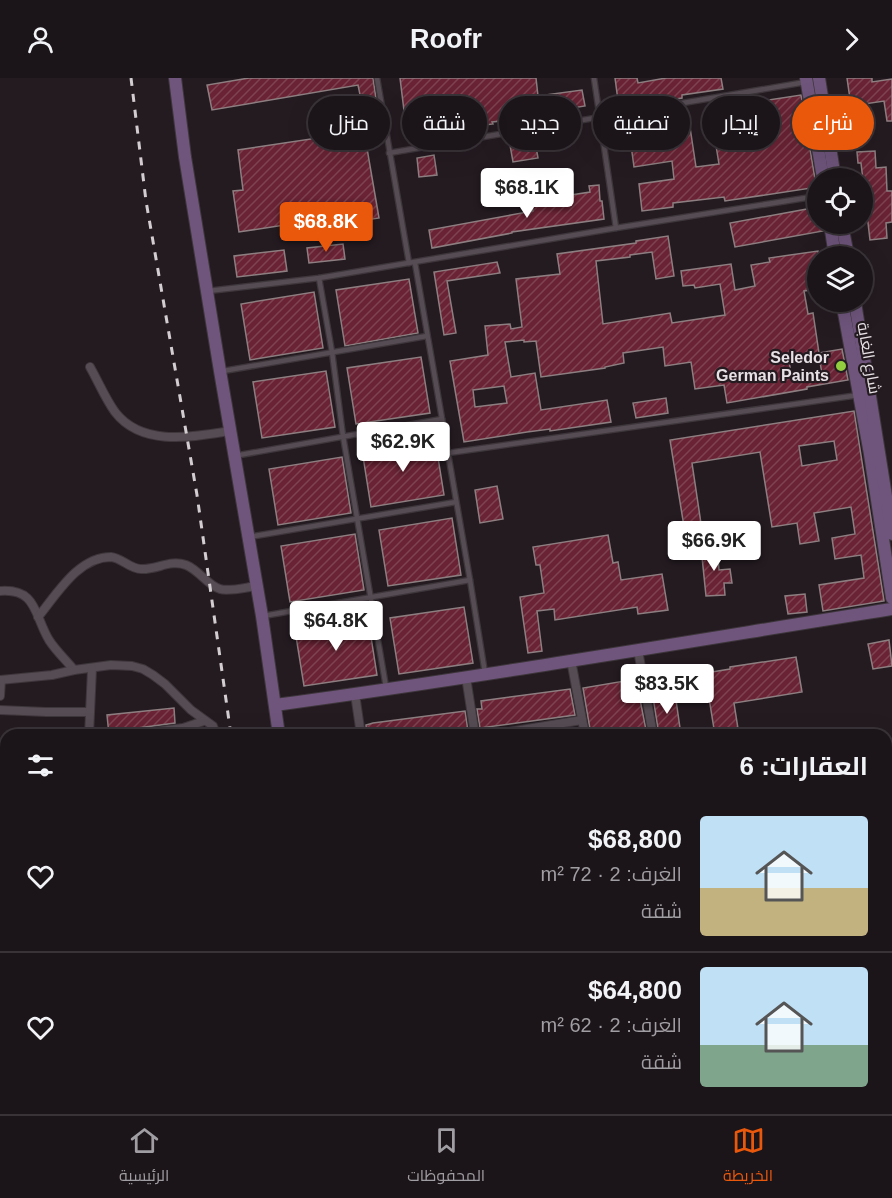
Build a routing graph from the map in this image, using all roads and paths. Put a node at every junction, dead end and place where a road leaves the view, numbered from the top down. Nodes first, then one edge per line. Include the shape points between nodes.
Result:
1 (175, 78) edge
2 (377, 78) edge
3 (594, 78) edge
4 (811, 79) edge
5 (597, 96) edge
6 (690, 100) edge
7 (593, 117) edge
8 (605, 150) edge
9 (389, 153) junction
10 (822, 168) edge
11 (833, 168) edge
12 (807, 198) edge
13 (616, 228) junction
14 (408, 263) junction
15 (415, 263) junction
16 (319, 278) junction
17 (208, 291) junction
18 (844, 312) edge
19 (857, 312) edge
20 (427, 336) junction
21 (332, 352) junction
22 (90, 367) dead end
23 (220, 371) junction
24 (859, 395) junction
25 (441, 419) junction
26 (230, 431) junction
27 (344, 436) junction
28 (447, 453) junction
29 (234, 456) junction
30 (456, 502) junction
31 (357, 520) junction
32 (892, 534) edge
33 (248, 537) junction
34 (470, 580) junction
35 (257, 586) junction
36 (0, 591) edge
37 (370, 597) junction
38 (892, 598) edge
39 (892, 609) edge
40 (262, 616) junction
41 (39, 617) junction
42 (638, 650) junction
43 (571, 660) junction
44 (92, 669) junction
45 (74, 670) junction
46 (484, 674) junction
47 (466, 676) junction
48 (1, 680) edge
49 (386, 689) junction
50 (355, 694) junction
51 (0, 696) edge
52 (275, 705) junction
53 (0, 710) edge
54 (90, 712) junction
55 (582, 720) junction
56 (204, 721) junction
57 (89, 729) edge
58 (189, 729) edge
59 (214, 729) edge
60 (278, 729) edge
61 (360, 729) edge
62 (474, 729) edge
63 (527, 729) edge
64 (584, 729) edge
65 (652, 729) edge

1 - 17 street
2 - 9 lane
3 - 5 lane
4 - 6 lane
4 - 10 street
4 - 11 street
7 - 9 lane
8 - 13 lane
9 - 14 lane
12 - 13 lane
13 - 15 lane
14 - 15 lane
14 - 16 lane
15 - 20 lane
16 - 17 lane
16 - 21 lane
17 - 23 street
18 - 24 street, شارع الغابة
19 - 32 street, شارع الغابة
20 - 21 lane
20 - 25 lane
21 - 23 lane
21 - 27 lane
22 - 26 street via 115,412 147,434 164,437
23 - 26 street
24 - 28 lane
24 - 38 street, شارع الغابة
25 - 27 lane
25 - 28 lane
26 - 29 street
27 - 29 lane
27 - 31 lane
28 - 30 lane
29 - 33 street
30 - 31 lane
30 - 34 lane
31 - 33 lane
31 - 37 lane
33 - 35 street
34 - 37 lane
34 - 46 lane
35 - 40 street
35 - 41 street via 221,590 182,564 140,569 115,558 103,558 72,574
36 - 41 street via 23,593
37 - 40 lane
37 - 49 lane
39 - 42 street
40 - 52 street
41 - 45 street via 49,639
42 - 43 street
42 - 65 street
43 - 46 street
43 - 55 street
44 - 45 street
44 - 54 street
44 - 56 street via 122,664 143,669
45 - 48 street
46 - 47 street
47 - 49 street
47 - 62 street
48 - 51 street
49 - 50 street
50 - 52 street
50 - 61 street
52 - 60 street
53 - 54 street
54 - 57 street
55 - 63 street
55 - 64 street
56 - 58 street
56 - 59 street

